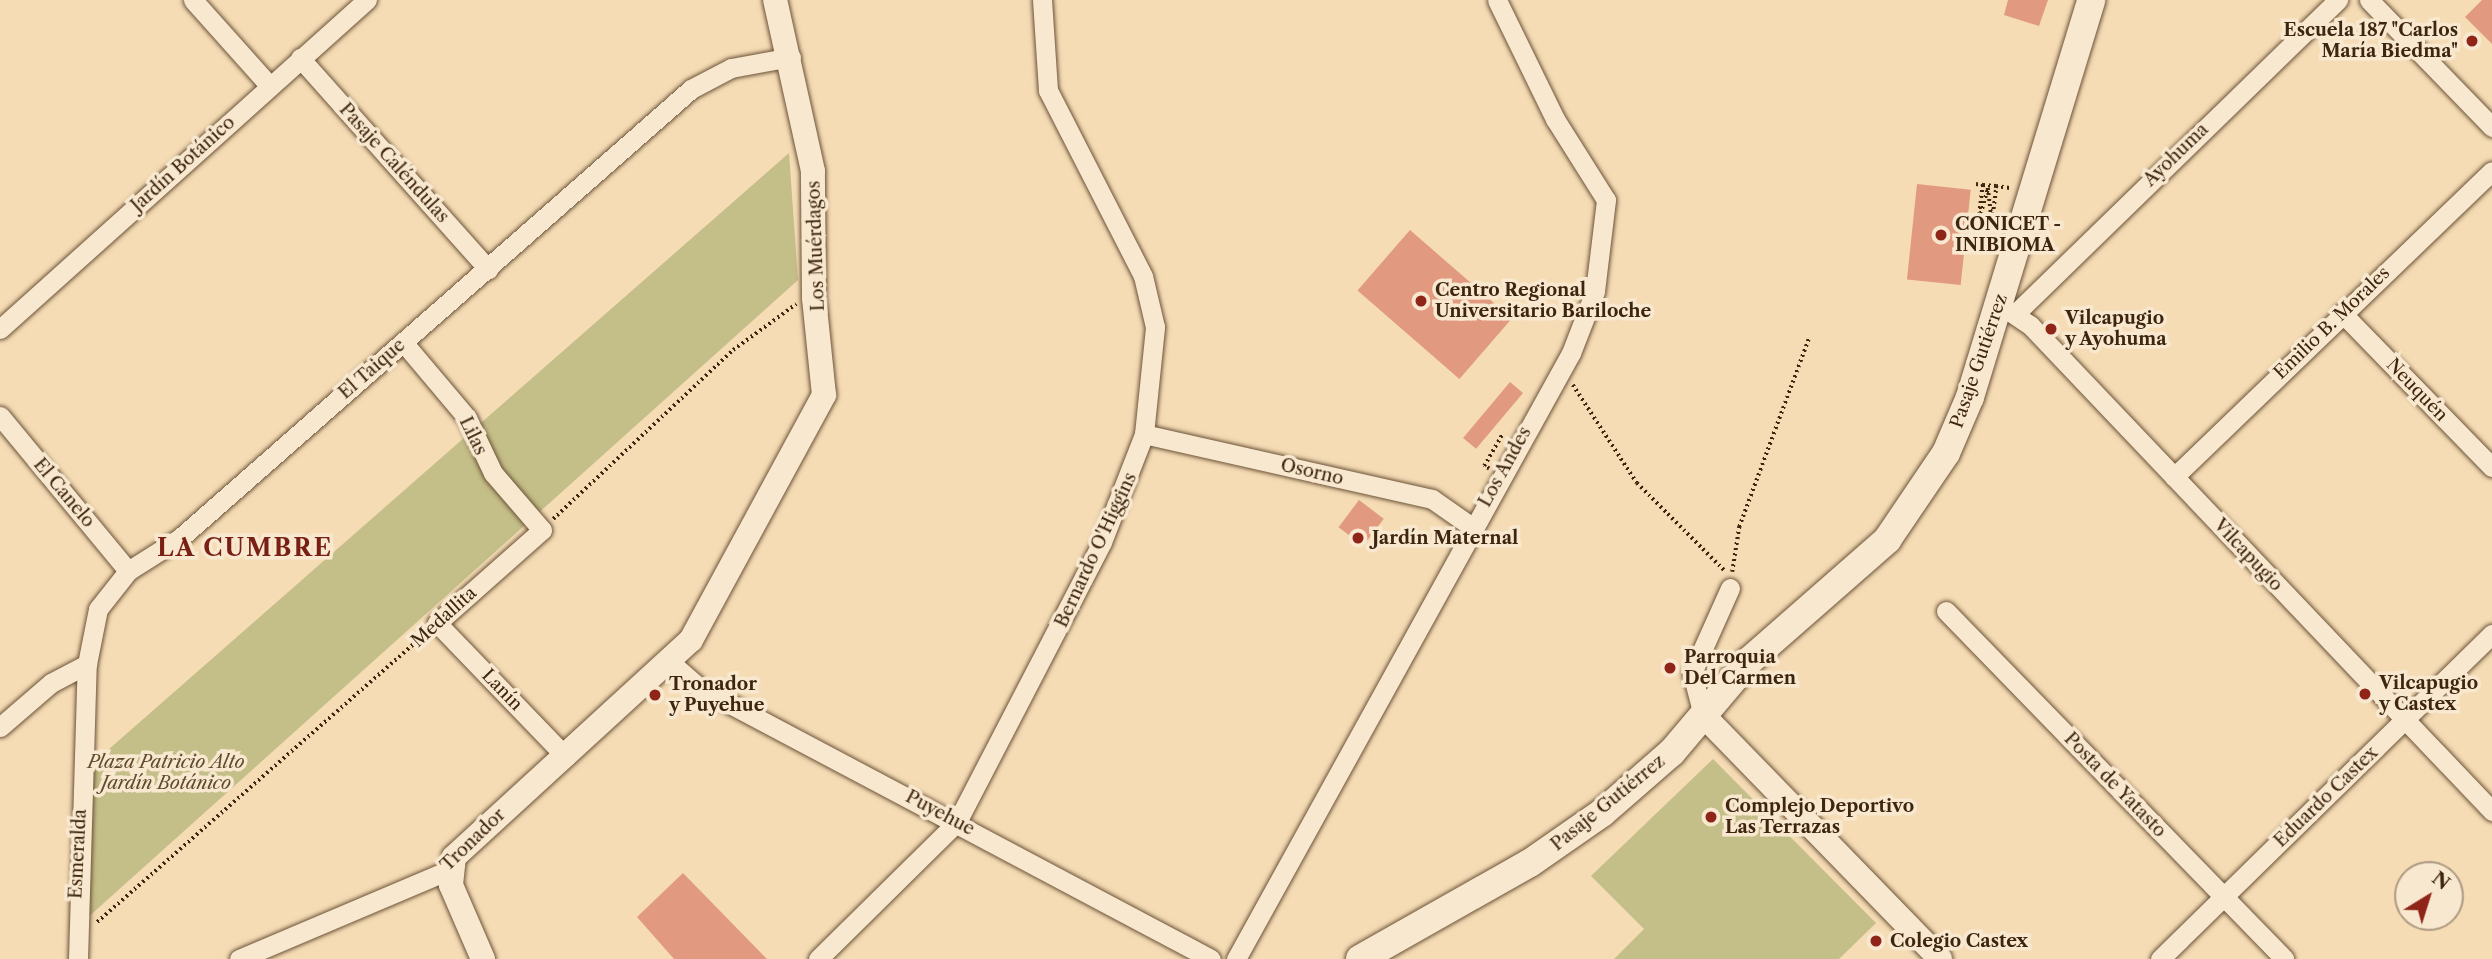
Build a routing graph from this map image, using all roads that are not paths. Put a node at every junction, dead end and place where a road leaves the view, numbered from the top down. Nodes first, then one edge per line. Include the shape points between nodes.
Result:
1 (193, 0) edge
2 (775, 0) edge
3 (1042, 0) edge
4 (1497, 0) edge
5 (2091, 0) edge
6 (2338, 0) edge
7 (2369, 0) edge
8 (361, 2) edge
9 (791, 57) junction
10 (300, 58) junction
11 (270, 85) junction
12 (2492, 127) edge
13 (2492, 171) edge
14 (488, 269) junction
15 (2008, 309) junction
16 (2342, 313) junction
17 (0, 329) edge
18 (403, 342) junction
19 (0, 416) edge
20 (1144, 434) junction
21 (2492, 467) edge
22 (2174, 477) junction
23 (1472, 527) junction
24 (542, 530) joint
25 (128, 571) junction
26 (1730, 587) road end
27 (1946, 611) dead end
28 (437, 623) joint
29 (2492, 634) edge
30 (671, 663) junction
31 (87, 664) junction
32 (1703, 715) junction
33 (2405, 720) junction
34 (0, 727) edge
35 (566, 757) junction
36 (2492, 811) edge
37 (957, 822) junction
38 (449, 870) junction
39 (2223, 897) junction
40 (76, 950) edge
41 (239, 959) edge
42 (483, 959) edge
43 (818, 959) edge
44 (1211, 959) edge
45 (1236, 959) edge
46 (1360, 959) edge
47 (1940, 959) edge
48 (2160, 959) edge
49 (2284, 959) edge

1 - 11 street
2 - 9 street, Los Muérdagos
3 - 20 street, Bernardo O'Higgins via 1048,90 1143,276 1154,327
4 - 23 street, Los Andes via 1555,119 1606,200 1595,291 1561,370
5 - 15 main road, Pasaje Gutiérrez via 2033,192
6 - 15 street, Ayohuma
7 - 12 street
8 - 10 street, Jardín Botánico
9 - 14 street, El Taique via 732,68 691,89
9 - 30 street, Los Muérdagos via 813,171 814,298 827,377 819,411 708,617
10 - 11 street, Jardín Botánico
10 - 14 street, Pasaje Caléndulas
11 - 17 street, Jardín Botánico
13 - 16 street, Emilio B. Morales
14 - 18 street, El Taique
15 - 22 street, Vilcapugio
15 - 32 main road, Pasaje Gutiérrez via 1919,497 1849,579 1749,661
16 - 21 street, Neuquén
16 - 22 street, Emilio B. Morales
18 - 24 street, Lilas via 467,418 492,473
18 - 25 street, El Taique via 180,538
19 - 25 street, El Canelo
20 - 23 street, Osorno via 1432,499
20 - 37 street, Bernardo O'Higgins via 1102,542
22 - 33 street, Vilcapugio
23 - 45 street, Los Andes
24 - 28 street, Medallita
25 - 31 street, El Taique via 98,609
26 - 32 street via 1692,673
27 - 39 street, Posta de Yatasto
28 - 35 street, Lanín
29 - 33 street, Eduardo Castex
30 - 35 street, Tronador
30 - 37 street, Puyehue via 700,688
31 - 34 street via 51,683
31 - 40 street, Esmeralda
32 - 46 main road, Pasaje Gutiérrez via 1672,752 1570,837
32 - 47 street
33 - 36 street, Vilcapugio
33 - 39 street, Eduardo Castex
35 - 38 street, Tronador via 466,843
37 - 43 street, Bernardo O'Higgins
37 - 44 street, Puyehue
38 - 41 street, Tronador
38 - 42 street
39 - 48 street, Eduardo Castex
39 - 49 street, Posta de Yatasto

